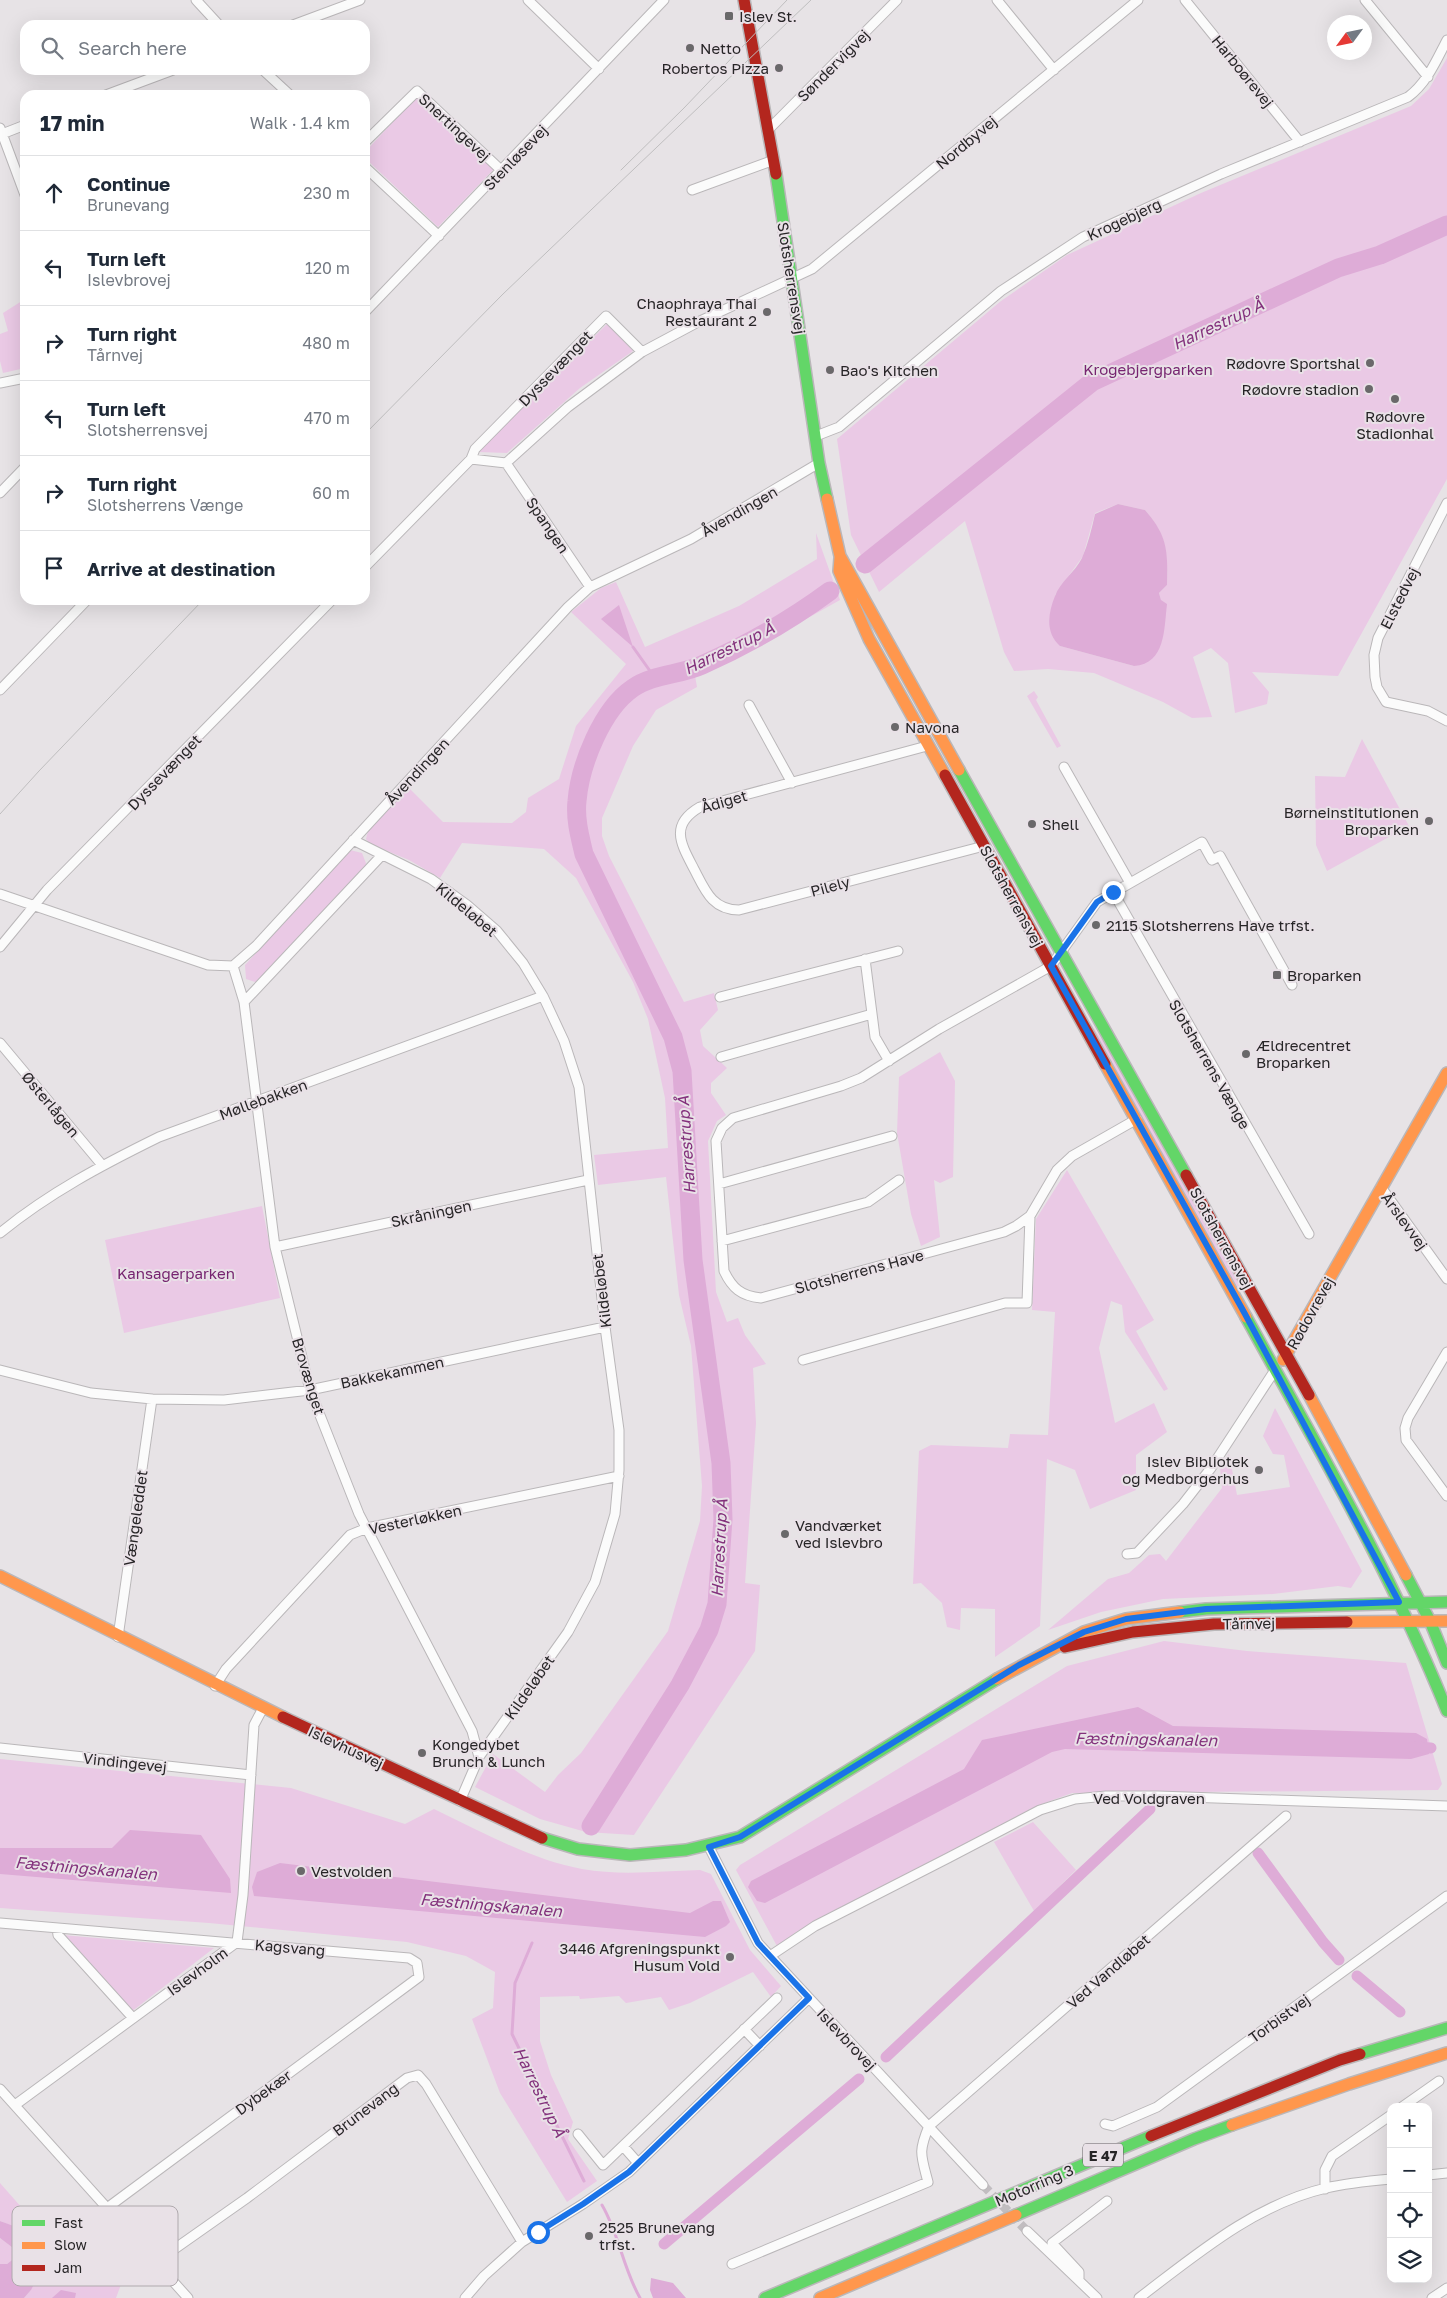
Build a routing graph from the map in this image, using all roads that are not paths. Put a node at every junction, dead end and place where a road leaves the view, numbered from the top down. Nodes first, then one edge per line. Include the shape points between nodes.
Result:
1 (196, 0) edge
2 (360, 0) edge
3 (528, 0) edge
4 (664, 0) edge
5 (744, 0) edge
6 (897, 0) edge
7 (997, 0) edge
8 (1138, 0) edge
9 (1185, 0) edge
10 (1365, 0) edge
11 (214, 20) edge
12 (306, 20) edge
13 (1447, 40) edge
14 (599, 69) junction
15 (1054, 70) junction
16 (160, 75) edge
17 (268, 75) edge
18 (1428, 76) junction
19 (119, 90) edge
20 (285, 90) edge
21 (20, 126) edge
22 (768, 130) junction
23 (1, 131) edge
24 (370, 137) edge
25 (1300, 142) junction
26 (774, 160) junction
27 (502, 171) junction
28 (370, 172) edge
29 (20, 182) edge
30 (692, 190) dead end
31 (439, 236) junction
32 (792, 279) junction
33 (370, 307) edge
34 (642, 352) junction
35 (20, 379) edge
36 (0, 383) edge
37 (816, 436) junction
38 (471, 459) junction
39 (506, 463) junction
40 (819, 463) junction
41 (20, 472) edge
42 (0, 493) edge
43 (1447, 504) edge
44 (840, 556) junction
45 (370, 562) edge
46 (590, 587) junction
47 (82, 605) edge
48 (327, 605) edge
49 (0, 690) edge
50 (749, 705) dead end
51 (1447, 721) edge
52 (927, 746) junction
53 (1064, 767) dead end
54 (792, 783) junction
55 (353, 840) junction
56 (984, 846) junction
57 (382, 855) junction
58 (694, 870) joint
59 (1130, 883) junction
60 (1113, 892) junction
61 (0, 894) edge
62 (34, 905) junction
63 (0, 947) edge
64 (1062, 950) junction
65 (898, 951) dead end
66 (865, 959) junction
67 (233, 966) junction
68 (1051, 966) junction
69 (1292, 985) dead end
70 (543, 996) junction
71 (720, 997) dead end
72 (244, 1002) junction
73 (872, 1014) junction
74 (0, 1043) edge
75 (722, 1057) dead end
76 (889, 1061) junction
77 (1447, 1073) edge
78 (256, 1102) junction
79 (1137, 1119) junction
80 (892, 1136) dead end
81 (102, 1165) junction
82 (588, 1180) junction
83 (899, 1180) dead end
84 (719, 1184) junction
85 (1380, 1187) junction
86 (1030, 1216) junction
87 (0, 1233) edge
88 (1309, 1234) dead end
89 (722, 1241) junction
90 (275, 1247) junction
91 (1447, 1279) edge
92 (605, 1327) junction
93 (1447, 1352) edge
94 (1287, 1355) junction
95 (803, 1360) dead end
96 (0, 1370) edge
97 (1275, 1370) junction
98 (310, 1390) junction
99 (152, 1399) junction
100 (619, 1476) junction
101 (1447, 1496) edge
102 (367, 1528) junction
103 (1127, 1554) dead end
104 (0, 1576) edge
105 (1399, 1602) junction
106 (1420, 1602) junction
107 (1447, 1602) edge
108 (1408, 1621) junction
109 (1430, 1621) junction
110 (1447, 1621) edge
111 (118, 1637) junction
112 (1053, 1649) junction
113 (1447, 1663) edge
114 (216, 1686) junction
115 (263, 1708) junction
116 (1447, 1711) edge
117 (0, 1748) edge
118 (479, 1757) junction
119 (250, 1775) junction
120 (460, 1801) junction
121 (1447, 1806) edge
122 (1286, 1816) dead end
123 (709, 1847) junction
124 (1447, 1896) edge
125 (0, 1923) edge
126 (57, 1928) junction
127 (237, 1942) junction
128 (770, 1956) junction
129 (419, 1977) joint
130 (777, 1998) dead end
131 (809, 1998) junction
132 (133, 2018) junction
133 (1447, 2028) edge
134 (744, 2030) junction
135 (760, 2046) junction
136 (1447, 2053) edge
137 (1439, 2080) dead end
138 (0, 2089) edge
139 (1407, 2103) edge
140 (15, 2105) junction
141 (1387, 2118) edge
142 (1105, 2124) dead end
143 (929, 2126) junction
144 (578, 2134) dead end
145 (623, 2146) junction
146 (638, 2162) junction
147 (1447, 2173) edge
148 (1432, 2175) edge
149 (1387, 2180) edge
150 (983, 2184) tunnel mouth
151 (1325, 2189) junction
152 (1107, 2201) dead end
153 (105, 2206) edge
154 (110, 2206) edge
155 (1027, 2231) tunnel mouth
156 (522, 2242) junction
157 (178, 2247) edge
158 (732, 2264) dead end
159 (1075, 2276) junction
160 (177, 2286) edge
161 (1447, 2288) edge
162 (188, 2298) edge
163 (465, 2298) edge
164 (765, 2298) edge
165 (820, 2298) edge
166 (1097, 2298) edge
167 (1139, 2298) edge
168 (1432, 2298) edge

1 - 11 street
2 - 12 street
3 - 14 street
4 - 14 street, Stenløsevej
5 - 22 main road, Slotsherrensvej
6 - 22 street, Søndervigvej
7 - 15 street
8 - 15 street, Nordbyvej
9 - 25 street, Harboørevej
10 - 18 street
13 - 18 street, Krogebjerg
14 - 27 street, Stenløsevej
15 - 32 street, Nordbyvej via 812,269
16 - 19 street
17 - 20 street
18 - 25 street, Krogebjerg via 1419,90 1408,97
21 - 23 street
22 - 26 main road, Slotsherrensvej
23 - 29 street
24 - 27 street, Snertingevej via 417,90
25 - 37 street, Krogebjerg via 1083,238 1001,291 840,427
26 - 30 street
26 - 32 main road, Slotsherrensvej
27 - 31 street, Stenløsevej
28 - 31 street
31 - 33 street, Stenløsevej
32 - 34 street
32 - 37 main road, Slotsherrensvej
34 - 38 street, Dyssevænget via 606,316 475,449
34 - 39 street via 568,406
35 - 36 street
37 - 40 main road, Slotsherrensvej
38 - 39 street
38 - 45 street, Dyssevænget
39 - 46 street, Spangen
40 - 44 main road, Slotsherrensvej
40 - 46 street, Åvendingen via 691,539
41 - 42 street
43 - 51 street, Elstedvej via 1378,638 1374,655 1375,677 1382,697 1392,704 1428,710
44 - 52 main road, Slotsherrensvej via 839,572 865,631
44 - 64 main road, Slotsherrensvej
46 - 55 street, Åvendingen
47 - 49 street
48 - 62 street, Dyssevænget
50 - 54 street
52 - 54 street, Ådiget
52 - 56 main road, Slotsherrensvej
53 - 59 street
54 - 58 street, Ådiget via 700,807 692,812 685,819 680,836 681,845
55 - 57 street, Kildeløbet
55 - 67 street, Åvendingen via 256,946
56 - 58 street, Pilely via 739,910 722,908 713,902
56 - 68 main road, Slotsherrensvej
57 - 70 street, Kildeløbet via 431,879 467,904 497,931
57 - 72 street
59 - 60 street
59 - 69 street via 1202,842 1212,860 1220,856
60 - 64 street via 1097,902
60 - 88 street, Slotsherrens Vænge
61 - 62 street
62 - 63 street, Dyssevænget
62 - 67 street via 208,965
64 - 68 street
64 - 94 main road, Slotsherrensvej
65 - 66 street
66 - 71 street
66 - 73 street
67 - 72 street, Brovænget
68 - 76 street, Slotsherrens Have
68 - 79 main road, Slotsherrensvej
70 - 78 street, Møllebakken
70 - 82 street, Kildeløbet via 564,1041 579,1088
72 - 78 street, Brovænget
73 - 75 street
73 - 76 street via 875,1037
74 - 81 street, Østerlågen
76 - 84 street, Slotsherrens Have via 841,1086 732,1118 716,1141
77 - 85 main road, Rødovrevej
78 - 81 street, Møllebakken via 159,1138
78 - 90 street, Brovænget
79 - 86 street, Slotsherrens Have via 1072,1156 1057,1170
79 - 97 main road, Slotsherrensvej
80 - 84 street
81 - 87 street, Møllebakken via 47,1197
82 - 90 street, Skråningen
82 - 92 street, Kildeløbet
83 - 89 street via 868,1202
84 - 89 street, Slotsherrens Have
85 - 91 street, Årslevvej
85 - 94 main road, Rødovrevej
86 - 89 street, Slotsherrens Have via 1004,1232 761,1298 747,1297 730,1284 724,1271
86 - 95 street, Slotsherrens Have via 1028,1303 1005,1304
90 - 98 street, Brovænget
92 - 98 street, Bakkekammen
92 - 100 street, Kildeløbet via 619,1430
93 - 101 street via 1405,1428 1406,1440
94 - 97 main road, Rødovrevej
94 - 106 main road, Slotsherrensvej
96 - 99 street, Bakkekammen via 91,1393
97 - 103 street, Rødovrevej via 1211,1468 1183,1504 1136,1553
97 - 105 main road, Slotsherrensvej
98 - 99 street, Bakkekammen via 224,1400
98 - 102 street, Brovænget
99 - 111 street, Vængeleddet
100 - 102 street, Vesterløkken
100 - 118 street, Kildeløbet via 615,1514 595,1582 568,1632
102 - 114 street, Vesterløkken via 350,1535 226,1669
102 - 118 street, Brovænget via 472,1731
104 - 111 main road, Islevhusvej
105 - 106 main road, Tårnvej
105 - 108 main road, Slotsherrensvej
105 - 112 main road, Tårnvej via 1168,1612 1126,1619 1084,1632
106 - 107 main road, Tårnvej
106 - 109 main road, Slotsherrensvej
108 - 109 main road, Tårnvej
108 - 112 main road, Tårnvej via 1173,1626
108 - 116 main road, Slotsherrensvej
109 - 110 main road, Tårnvej
109 - 113 main road, Slotsherrensvej
111 - 114 main road, Islevhusvej
112 - 123 main road, Tårnvej via 1019,1665 770,1820 740,1837
114 - 115 main road, Islevhusvej
115 - 119 street, Islevholm via 254,1725
115 - 120 main road, Islevhusvej
117 - 119 street, Vindingevej
118 - 120 street, Kildeløbet
119 - 127 street, Islevholm
120 - 123 main road, Islevhusvej via 542,1839 591,1852 641,1856
121 - 128 street, Ved Voldgraven via 1158,1796 1075,1799 1040,1810 815,1926
122 - 143 street, Ved Vandløbet
123 - 128 street, Islevbrovej via 749,1927
124 - 142 street, Torbistvej via 1157,2108 1113,2126
125 - 126 street, Kagsvang
126 - 127 street, Kagsvang
126 - 132 street via 58,1935
127 - 129 street, Kagsvang via 409,1958 417,1963
127 - 132 street, Islevholm
128 - 131 street, Islevbrovej
129 - 154 street, Dybekær
130 - 134 street
131 - 135 street
131 - 143 street, Islevbrovej
132 - 140 street, Islevholm
133 - 164 main road, Motorring 3 / E 47 via 1340,2060 1186,2121
134 - 135 street
134 - 145 street
135 - 146 street
136 - 165 main road, Motorring 3 / E 47 via 1194,2139
137 - 139 street
138 - 140 street
140 - 153 street
141 - 151 street via 1332,2156 1325,2170
143 - 150 street, Islevbrovej
143 - 158 street via 921,2146 928,2182
144 - 145 street via 603,2165
145 - 146 street
146 - 156 street via 583,2204
147 - 148 street
149 - 151 street
151 - 167 street via 1263,2211 1233,2228
152 - 159 street via 1052,2243 1079,2272
155 - 159 street
156 - 157 street, Brunevang via 426,2084 418,2076 407,2078
156 - 163 street
159 - 166 street
160 - 162 street
161 - 168 street

